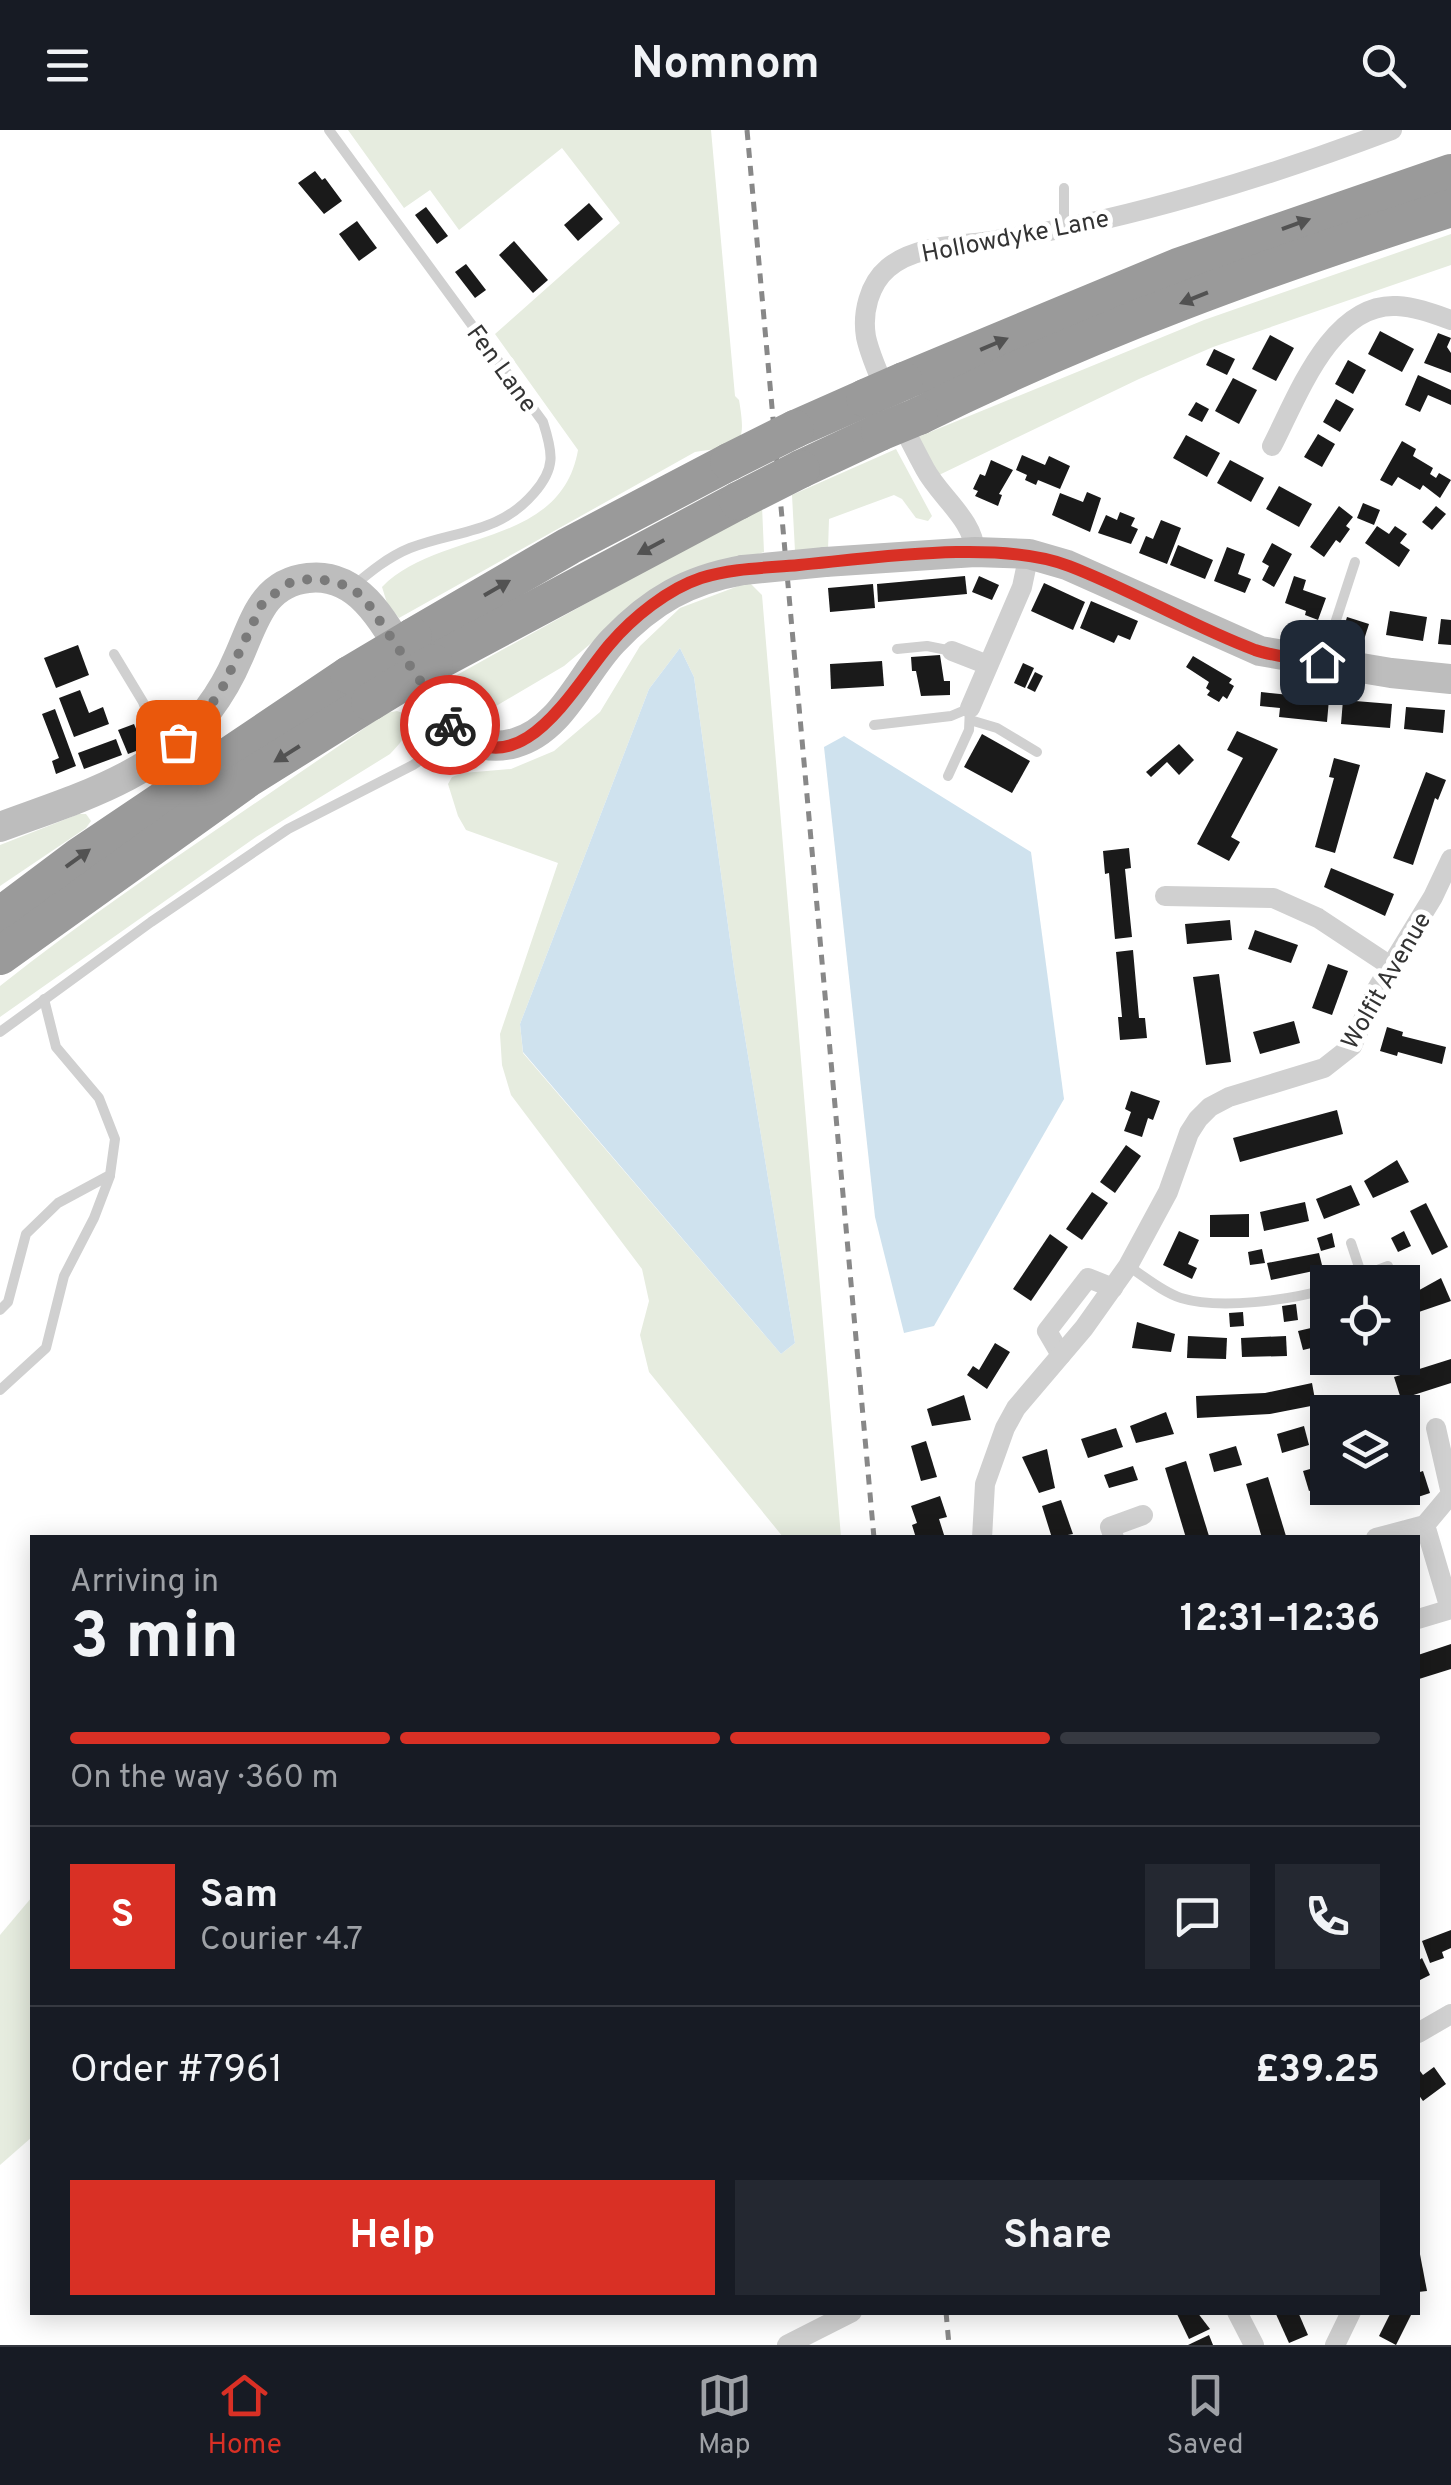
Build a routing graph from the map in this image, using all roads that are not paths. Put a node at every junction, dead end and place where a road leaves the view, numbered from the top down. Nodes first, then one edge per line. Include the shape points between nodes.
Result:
1 (329, 130) edge
2 (1392, 130) edge
3 (1451, 173) edge
4 (1064, 188) dead end
5 (1451, 208) edge
6 (1064, 230) junction
7 (1451, 320) edge
8 (912, 398) junction
9 (1272, 446) dead end
10 (975, 552) junction
11 (1029, 554) junction
12 (1355, 562) dead end
13 (352, 587) junction
14 (896, 649) dead end
15 (423, 650) junction
16 (952, 652) joint
17 (114, 654) dead end
18 (1322, 662) junction
19 (988, 665) junction
20 (1451, 680) edge
21 (359, 689) junction
22 (970, 714) junction
23 (874, 725) dead end
24 (459, 735) junction
25 (1038, 752) dead end
26 (164, 754) junction
27 (948, 776) dead end
28 (0, 827) edge
29 (1451, 859) edge
30 (1165, 896) dead end
31 (0, 916) edge
32 (0, 956) edge
33 (1389, 965) junction
34 (44, 999) junction
35 (0, 1032) edge
36 (110, 1175) junction
37 (1351, 1242) dead end
38 (1358, 1265) edge
39 (1128, 1266) junction
40 (1310, 1293) edge
41 (0, 1310) edge
42 (0, 1390) edge
43 (1436, 1428) dead end
44 (1143, 1515) dead end
45 (1425, 1525) junction
46 (982, 1535) edge
47 (1113, 1535) edge
48 (1387, 1535) edge
49 (1451, 1609) edge
50 (1420, 1618) edge
51 (1451, 2014) edge
52 (1420, 2032) edge
53 (846, 2315) edge
54 (1239, 2315) edge
55 (1350, 2315) edge
56 (786, 2345) edge
57 (1254, 2345) edge
58 (1336, 2345) edge

1 - 13 lane, Fen Lane via 542,422 552,448 548,476 517,513 409,548
2 - 6 street, Hollowdyke Lane
8 -> 3 highway via 1178,267
4 - 6 lane
5 -> 8 highway via 1290,260 1016,368
6 - 10 street, Hollowdyke Lane via 910,256 890,266 869,299 870,351 925,469 969,527
7 - 9 street via 1398,306 1356,317 1326,346
8 -> 15 highway, bridge via 880,432
15 -> 8 highway, bridge via 569,546 729,462 865,398
10 - 11 street
10 - 24 street, bridge via 702,578 666,596 611,642 530,738 494,746
11 - 18 street via 1067,564 1255,650
11 - 19 street
12 - 18 lane
13 - 24 street
13 - 26 street via 303,578 271,594 256,612 219,695
14 - 16 lane
15 - 21 highway, bridge
16 - 19 street
17 - 26 lane
18 - 20 street
19 - 22 street
31 -> 21 highway via 110,835
21 -> 32 highway via 247,780
22 - 23 lane
22 - 25 lane
22 - 27 lane via 970,730
24 - 34 lane via 288,829
26 - 28 street via 102,788
29 - 33 street, Wolfit Avenue
30 - 33 street via 1273,898 1318,918
33 - 39 street, Wolfit Avenue via 1342,1056 1324,1068 1218,1101 1198,1119
34 - 35 lane
34 - 36 lane via 56,1047 99,1098 115,1139
36 - 41 lane via 58,1203 26,1234
36 - 42 lane via 64,1276 46,1348
37 - 38 lane
39 - 40 lane via 1178,1297 1203,1303
39 - 46 street, Wolfit Avenue via 1016,1408 985,1484
43 - 45 street via 1451,1494
44 - 47 street via 1110,1527
45 - 48 street
45 - 49 street
49 - 50 street
51 - 52 street
53 - 56 street
54 - 57 street
55 - 58 street

